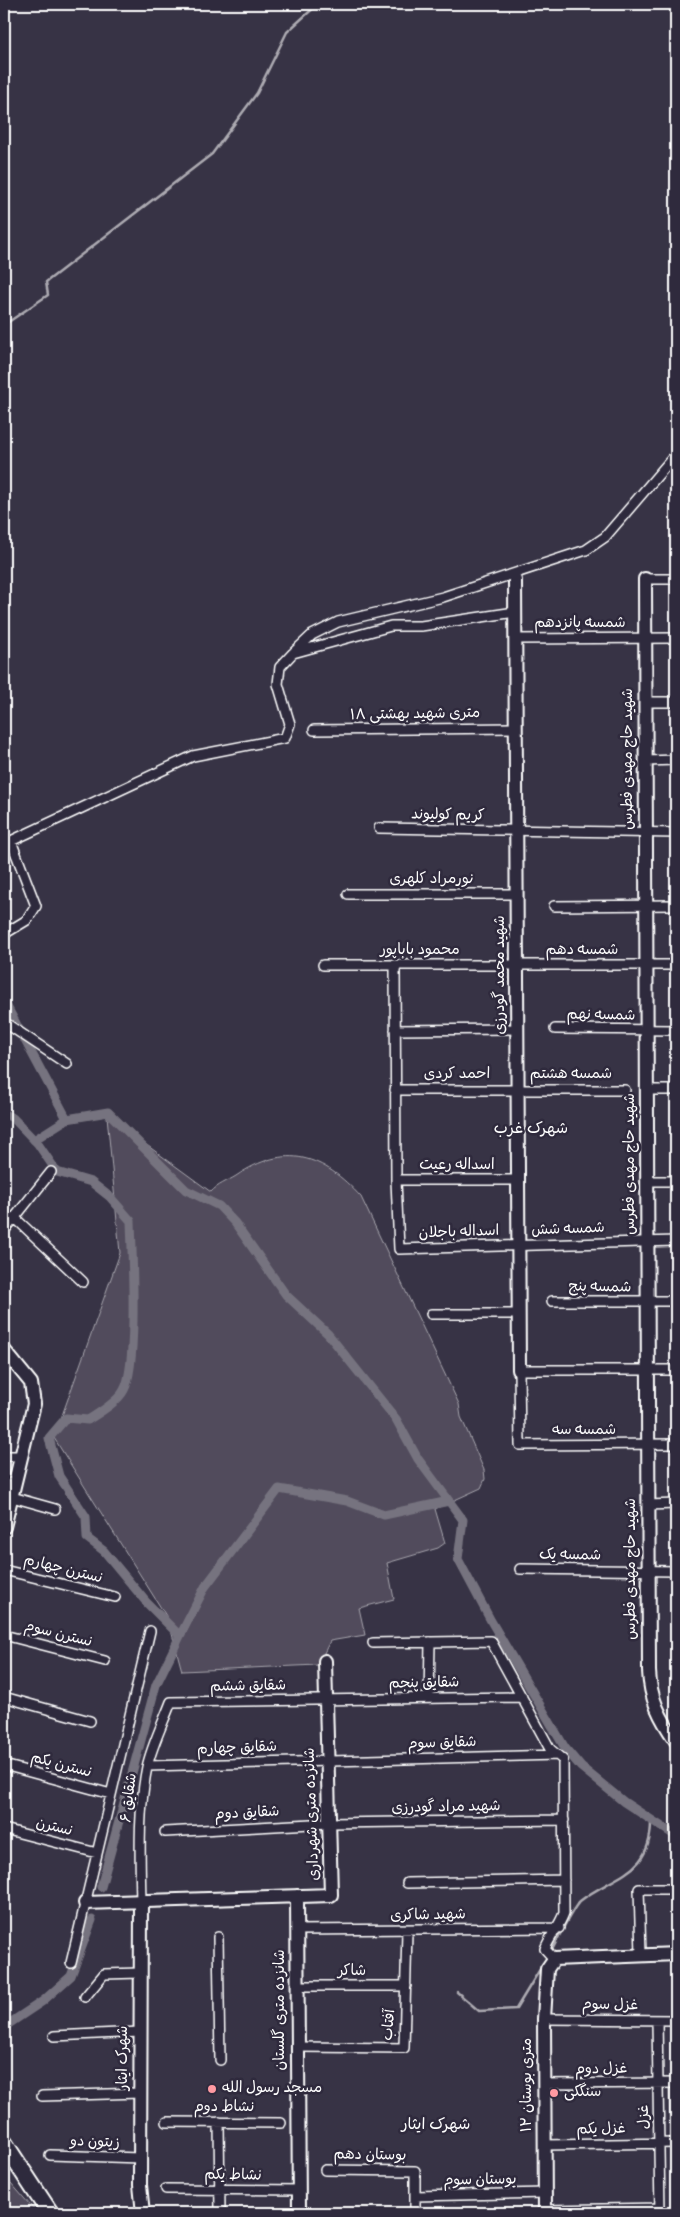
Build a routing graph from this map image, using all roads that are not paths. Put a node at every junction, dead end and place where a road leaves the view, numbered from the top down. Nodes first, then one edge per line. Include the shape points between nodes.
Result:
1 (676, 454) edge
2 (645, 579) joint
3 (676, 579) edge
4 (515, 580) dead end
5 (515, 612) junction
6 (645, 638) junction
7 (676, 638) edge
8 (516, 639) junction
9 (293, 653) junction
10 (646, 702) junction
11 (676, 702) edge
12 (516, 728) junction
13 (314, 730) dead end
14 (676, 760) edge
15 (646, 761) junction
16 (379, 828) dead end
17 (516, 831) junction
18 (646, 833) junction
19 (676, 833) edge
20 (348, 894) dead end
21 (517, 894) junction
22 (646, 905) junction
23 (676, 905) edge
24 (554, 906) dead end
25 (4, 934) edge
26 (323, 965) dead end
27 (395, 965) junction
28 (517, 965) junction
29 (646, 965) junction
30 (676, 965) edge
31 (4, 1022) edge
32 (518, 1029) junction
33 (395, 1030) junction
34 (555, 1030) dead end
35 (676, 1030) edge
36 (646, 1031) junction
37 (67, 1064) dead end
38 (518, 1089) junction
39 (396, 1090) junction
40 (625, 1090) dead end
41 (647, 1090) junction
42 (676, 1090) edge
43 (50, 1172) dead end
44 (396, 1180) junction
45 (518, 1180) junction
46 (647, 1181) junction
47 (676, 1181) edge
48 (14, 1217) junction
49 (4, 1231) edge
50 (676, 1241) edge
51 (647, 1242) junction
52 (519, 1245) junction
53 (83, 1282) dead end
54 (552, 1301) dead end
55 (676, 1301) edge
56 (647, 1302) junction
57 (430, 1314) dead end
58 (519, 1314) junction
59 (4, 1350) edge
60 (520, 1370) junction
61 (648, 1370) junction
62 (676, 1370) edge
63 (676, 1444) edge
64 (648, 1445) junction
65 (4, 1456) edge
66 (22, 1456) junction
67 (676, 1504) edge
68 (8, 1505) edge
69 (648, 1505) junction
70 (55, 1509) dead end
71 (4, 1527) edge
72 (520, 1569) dead end
73 (4, 1570) edge
74 (676, 1571) edge
75 (648, 1572) junction
76 (115, 1597) dead end
77 (150, 1631) dead end
78 (4, 1635) edge
79 (430, 1642) junction
80 (373, 1643) dead end
81 (325, 1660) dead end
82 (105, 1662) dead end
83 (4, 1697) edge
84 (522, 1697) junction
85 (429, 1698) junction
86 (326, 1699) junction
87 (171, 1702) joint
88 (90, 1721) dead end
89 (676, 1741) edge
90 (557, 1755) junction
91 (328, 1761) junction
92 (4, 1765) edge
93 (148, 1766) junction
94 (111, 1794) junction
95 (564, 1820) junction
96 (329, 1823) junction
97 (4, 1829) edge
98 (166, 1832) dead end
99 (97, 1853) junction
100 (564, 1880) junction
101 (407, 1882) dead end
102 (676, 1889) edge
103 (297, 1896) junction
104 (141, 1902) junction
105 (85, 1903) junction
106 (558, 1928) junction
107 (297, 1930) junction
108 (407, 1931) junction
109 (218, 1937) dead end
110 (641, 1954) junction
111 (676, 1954) edge
112 (554, 1959) junction
113 (71, 1963) dead end
114 (140, 1973) junction
115 (297, 1986) junction
116 (406, 1986) junction
117 (85, 1997) dead end
118 (544, 2019) junction
119 (657, 2020) junction
120 (676, 2020) edge
121 (140, 2032) junction
122 (54, 2036) dead end
123 (298, 2047) junction
124 (220, 2060) dead end
125 (658, 2083) junction
126 (676, 2083) edge
127 (544, 2084) junction
128 (140, 2094) junction
129 (42, 2096) dead end
130 (168, 2122) dead end
131 (219, 2122) junction
132 (281, 2122) dead end
133 (4, 2143) edge
134 (659, 2143) junction
135 (676, 2143) edge
136 (544, 2145) junction
137 (50, 2155) dead end
138 (140, 2158) junction
139 (325, 2170) dead end
140 (166, 2189) dead end
141 (220, 2189) junction
142 (299, 2190) junction
143 (545, 2193) junction
144 (415, 2196) junction
145 (660, 2211) edge
146 (545, 2212) edge
147 (50, 2213) edge
148 (143, 2213) edge
149 (220, 2213) edge
150 (299, 2213) edge
151 (415, 2213) edge

1 - 9 street via 605,537 586,550 443,597 338,622 312,635
2 - 3 street
2 - 6 street, شهید حاج مهدی فطرس
4 - 5 street, شهید محمد گودرزی
5 - 8 street, شهید محمد گودرزی
5 - 9 street via 421,626 391,626
6 - 7 street, شمسه پانزدهم
6 - 8 street, شمسه پانزدهم
6 - 10 street, شهید حاج مهدی فطرس
8 - 12 street, شهید محمد گودرزی
9 - 25 street via 280,668 278,684 290,724 285,738 193,756 11,841 36,906 27,920
10 - 11 street
10 - 15 street, شهید حاج مهدی فطرس
12 - 13 street, ۱۸ متری شهید بهشتی
12 - 17 street, شهید محمد گودرزی
14 - 15 street
15 - 18 street, شهید حاج مهدی فطرس
16 - 17 street, کریم کولیوند
17 - 18 street, کریم کولیوند
17 - 21 street, شهید محمد گودرزی
18 - 19 street, کریم کولیوند
18 - 22 street, شهید حاج مهدی فطرس
20 - 21 street, نورمراد کلهری
21 - 28 street, شهید محمد گودرزی
22 - 23 street
22 - 24 street
22 - 29 street, شهید حاج مهدی فطرس
26 - 27 street, محمود باباپور
27 - 28 street, محمود باباپور
27 - 33 street
28 - 29 street, شمسه دهم
28 - 32 street, شهید محمد گودرزی
29 - 30 street, شمسه دهم
29 - 36 street, شهید حاج مهدی فطرس
31 - 37 street
32 - 33 street
32 - 38 street, شهید محمد گودرزی
33 - 39 street
34 - 36 street, شمسه نهم
35 - 36 street, شمسه نهم
36 - 41 street, شهید حاج مهدی فطرس
38 - 39 street, احمد کردی
38 - 40 street, شمسه هشتم
38 - 45 street, شهید محمد گودرزی
39 - 44 street
41 - 42 street
41 - 46 street, شهید حاج مهدی فطرس
43 - 48 street
44 - 45 street, اسداله رعیت
44 - 52 street, اسداله باجلان via 399,1249
45 - 52 street, شهید محمد گودرزی
46 - 47 street
46 - 51 street, شهید حاج مهدی فطرس
48 - 49 street
48 - 53 street
50 - 51 street, شمسه شش
51 - 52 street, شمسه شش
51 - 56 street, شهید حاج مهدی فطرس
52 - 58 street, شهید محمد گودرزی
54 - 56 street, شمسه پنج
55 - 56 street, شمسه پنج
56 - 61 street, شهید حاج مهدی فطرس
57 - 58 street
58 - 60 street, شهید محمد گودرزی
59 - 66 street via 31,1383 34,1404
60 - 61 street
60 - 64 street, شمسه سه via 520,1445
61 - 62 street
61 - 64 street, شهید حاج مهدی فطرس
63 - 64 street, شمسه سه
64 - 69 street, شهید حاج مهدی فطرس
65 - 66 street
66 - 68 street
67 - 69 street
68 - 70 street
68 - 71 street
69 - 75 street, شهید حاج مهدی فطرس
72 - 75 street, شمسه یک
73 - 76 street, نسترن چهارم
74 - 75 street, شمسه یک
75 - 89 street, شهید حاج مهدی فطرس via 649,1684 655,1707
77 - 94 street
78 - 82 street, نسترن سوم
79 - 80 street
79 - 84 street via 491,1640
79 - 85 street
81 - 86 street, شانزده متری شهرداری
83 - 88 street
84 - 85 street, شقایق پنجم
84 - 90 street via 550,1749
85 - 86 street, شقایق پنجم
86 - 87 street, شقایق ششم
86 - 91 street, شانزده متری شهرداری
87 - 93 street, شقایق ۶
90 - 91 street, شقایق سوم
90 - 95 street via 563,1760
91 - 93 street, شقایق چهارم
91 - 96 street, شانزده متری شهرداری
92 - 94 street, نسترن یکم
93 - 104 street, شقایق ۶ via 140,1824
94 - 99 street
95 - 96 street, شهید مراد گودرزی
95 - 100 street
96 - 98 street, شقایق دوم
96 - 103 street, شانزده متری شهرداری via 331,1895
97 - 99 street, نسترن
99 - 105 street
100 - 101 street
100 - 106 street via 564,1913
102 - 110 street via 639,1889
103 - 104 street, شانزده متری شهرداری
103 - 107 street, شانزده متری گلستان
104 - 105 street, شانزده متری شهرداری
104 - 114 street, شهرک ایثار
105 - 113 street
106 - 108 street, شهید شاکری
106 - 112 street via 545,1949
107 - 108 street, شهید شاکری
107 - 115 street, شانزده متری گلستان
108 - 116 street, آفتاب
109 - 124 street
110 - 111 street
110 - 112 street
112 - 118 street, ۱۲ متری بوستان via 547,1969
114 - 117 street via 104,1974
114 - 121 street, شهرک ایثار
115 - 116 street, شاکر
115 - 123 street, شانزده متری گلستان
116 - 123 street, آفتاب via 404,2048
118 - 119 street, غزل سوم
118 - 127 street, ۱۲ متری بوستان
119 - 120 street, غزل سوم
119 - 125 street, غزل
121 - 122 street
121 - 128 street, شهرک ایثار
123 - 142 street, شانزده متری گلستان
125 - 126 street, غزل دوم
125 - 127 street, غزل دوم
125 - 134 street, غزل
127 - 136 street, ۱۲ متری بوستان
128 - 129 street
128 - 138 street, شهرک ایثار
130 - 131 street, نشاط دوم
131 - 132 street, نشاط دوم
131 - 141 street
133 - 147 highway
134 - 135 street, غزل یکم
134 - 136 street, غزل یکم
134 - 145 street, غزل
136 - 143 street, ۱۲ متری بوستان
137 - 138 street, زیتون دو
138 - 148 street, شهرک ایثار
139 - 144 street, بوستان دهم via 415,2171
140 - 141 street, نشاط یکم
141 - 142 street, نشاط یکم
141 - 149 street
142 - 150 street, شانزده متری گلستان
143 - 144 street, بوستان سوم
143 - 146 street, ۱۲ متری بوستان
144 - 151 street
145 - 146 street

